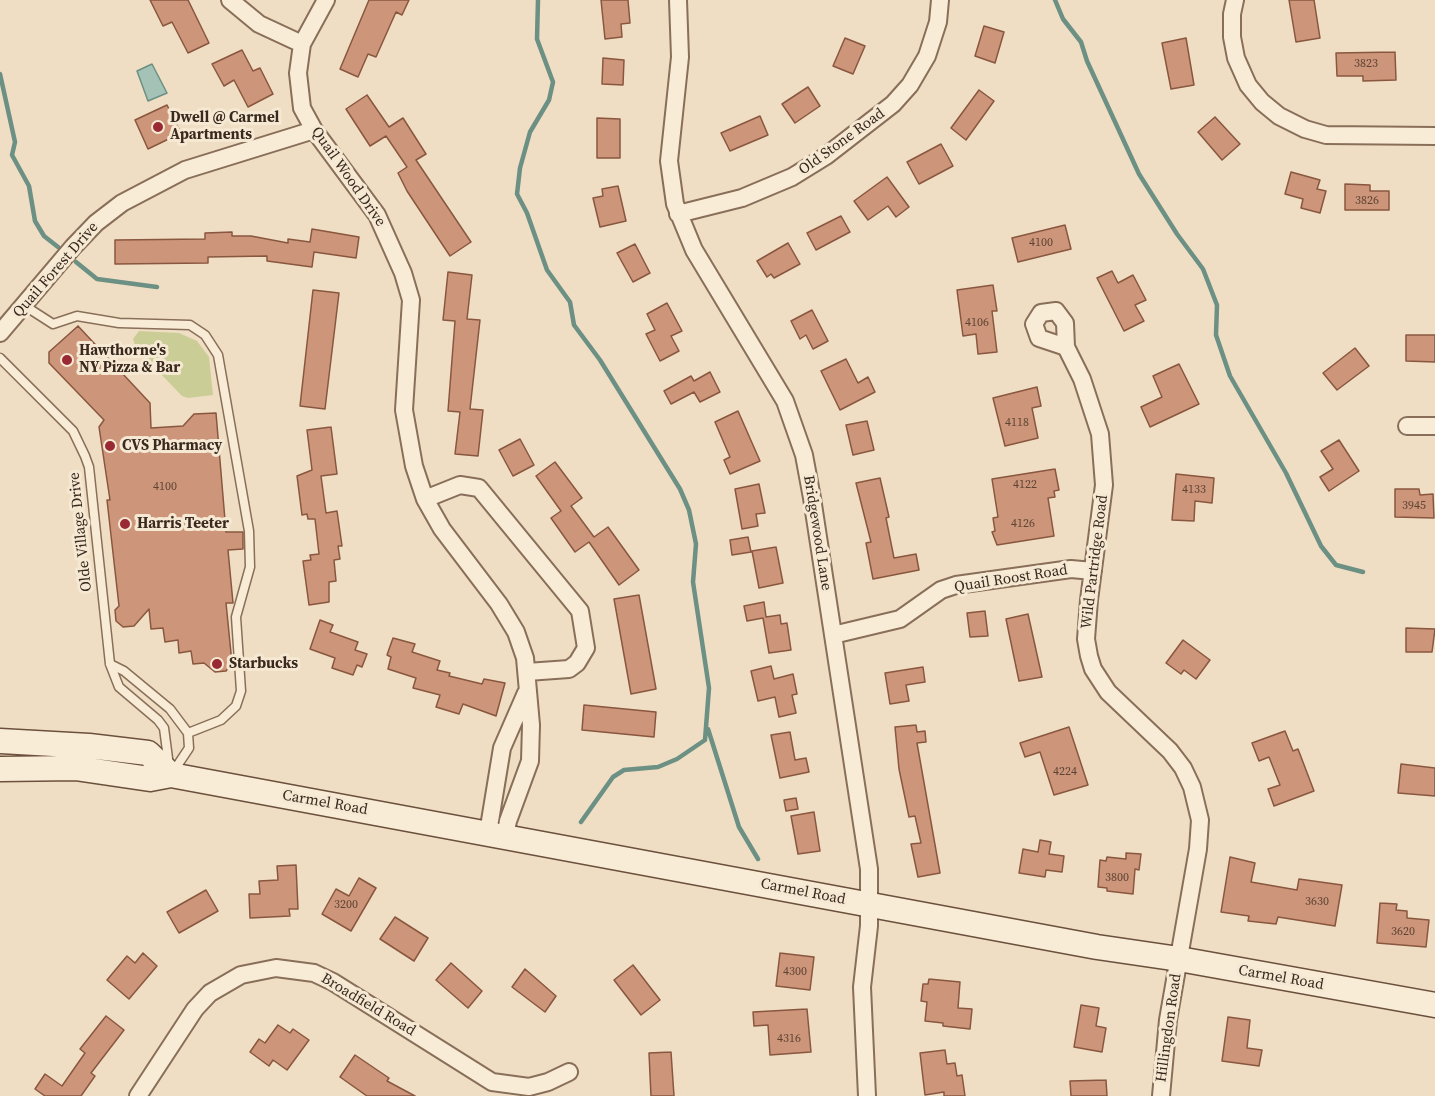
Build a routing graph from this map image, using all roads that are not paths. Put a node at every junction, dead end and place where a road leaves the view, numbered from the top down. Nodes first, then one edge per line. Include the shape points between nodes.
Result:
1 (230, 0) edge
2 (326, 0) edge
3 (678, 0) edge
4 (940, 0) edge
5 (1235, 0) edge
6 (302, 44) junction
7 (314, 130) junction
8 (1435, 136) edge
9 (678, 214) junction
10 (25, 306) junction
11 (0, 333) edge
12 (1066, 347) dead end
13 (0, 358) edge
14 (1407, 426) dead end
15 (1435, 426) edge
16 (425, 500) junction
17 (1093, 571) junction
18 (833, 635) junction
19 (110, 664) junction
20 (527, 672) junction
21 (526, 693) junction
22 (188, 733) junction
23 (0, 741) edge
24 (0, 769) edge
25 (171, 775) junction
26 (497, 835) junction
27 (870, 904) junction
28 (1179, 959) junction
29 (1435, 1005) edge
30 (569, 1072) dead end
31 (138, 1096) edge
32 (867, 1096) edge
33 (1161, 1096) edge

1 - 6 street via 259,24
2 - 6 street, Quail Wood Drive
3 - 9 street, Bridgewood Lane via 680,57 669,161
4 - 9 street, Old Stone Road via 938,22 927,56 893,104 792,177 742,198
5 - 8 street via 1232,37 1239,65 1248,85 1279,116 1326,135
6 - 7 street, Quail Wood Drive via 299,95
7 - 10 street, Quail Forest Drive via 185,170 122,202 96,223
7 - 16 street, Quail Wood Drive via 377,215 403,273 411,300 404,410
9 - 18 street, Bridgewood Lane via 694,250 794,422 804,455
10 - 11 street, Quail Forest Drive
10 - 22 lane via 53,324 77,316 119,323 190,325 205,334 218,356 249,531 250,567 236,617 241,691 236,706 221,720
12 - 17 street, Wild Partridge Road via 1082,379 1100,434 1104,485
13 - 19 lane, Olde Village Drive via 73,431 89,467
14 - 15 street
16 - 20 street, Quail Wood Drive via 442,530 505,613 516,632
16 - 20 street via 460,485 479,488 580,611 586,648 577,663 569,669
17 - 18 street, Quail Roost Road via 1071,569 956,585 941,590 890,623
17 - 28 street, Wild Partridge Road via 1086,639 1093,669 1108,692 1170,751 1183,768 1198,806 1200,835
18 - 27 street, Bridgewood Lane via 869,869
19 - 22 lane via 170,709
19 - 25 lane, Olde Village Drive via 119,687 164,728
20 - 21 street, Quail Wood Drive
21 - 26 street, Quail Wood Drive via 502,748
21 - 26 street, Quail Wood Drive via 531,725 530,761 508,821
22 - 25 lane via 189,748
23 - 25 main road via 148,753
24 - 25 main road, Carmel Road via 75,768 150,779
25 - 26 main road, Carmel Road
26 - 27 main road, Carmel Road
27 - 28 main road, Carmel Road
27 - 32 street, Bridgewood Lane via 862,987
28 - 29 main road, Carmel Road
28 - 33 street, Hillingdon Road
30 - 31 street, Broadfield Road via 529,1087 492,1082 333,982 314,973 276,968 241,975 210,993 195,1009

